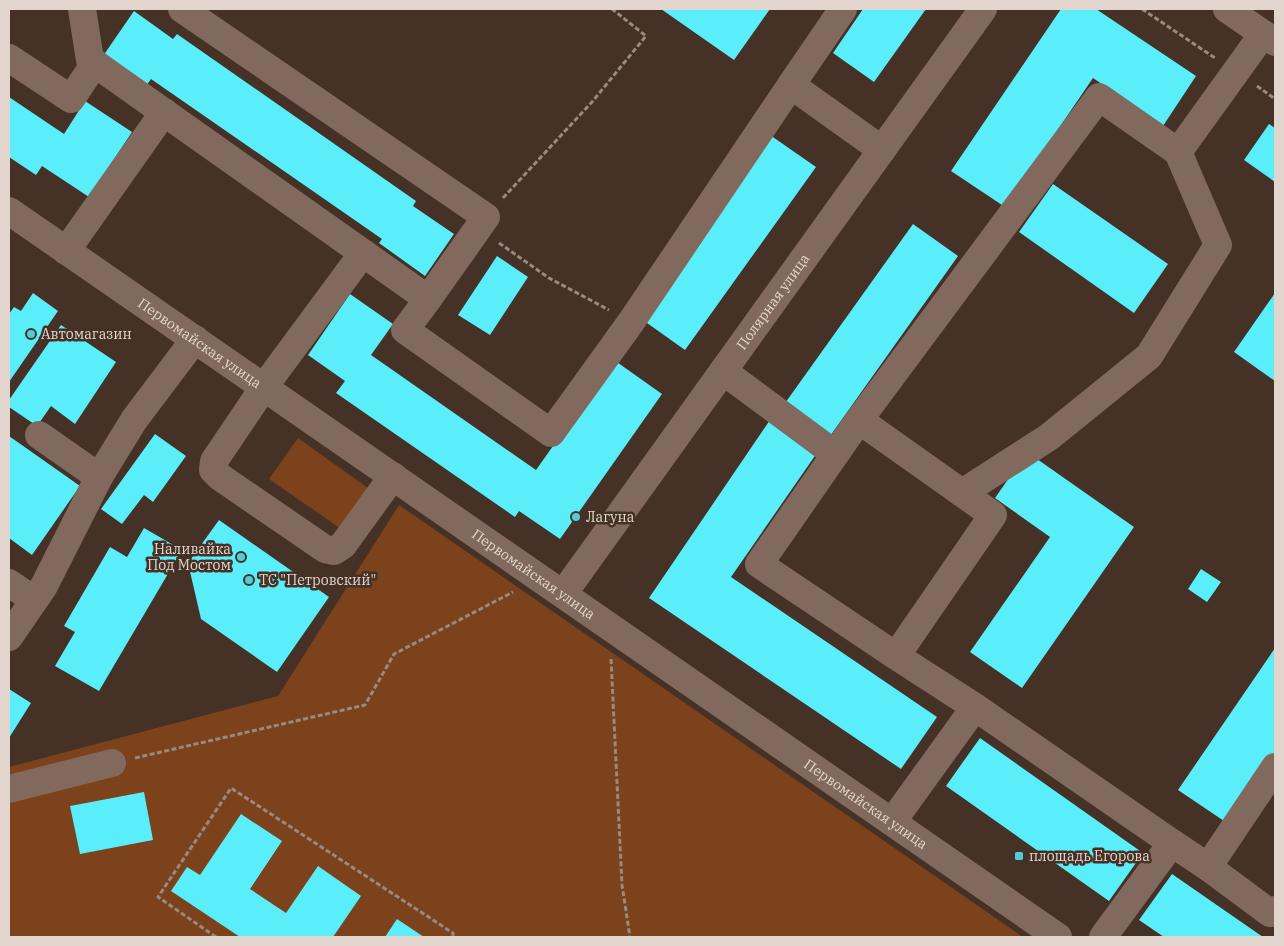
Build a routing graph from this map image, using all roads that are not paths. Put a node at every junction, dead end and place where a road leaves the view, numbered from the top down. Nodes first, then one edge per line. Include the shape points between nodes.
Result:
1 (82, 9) edge
2 (182, 9) edge
3 (843, 9) edge
4 (983, 9) edge
5 (1227, 9) edge
6 (1269, 38) edge
7 (9, 58) edge
8 (95, 64) junction
9 (791, 85) junction
10 (164, 112) junction
11 (882, 150) junction
12 (1178, 152) junction
13 (9, 210) edge
14 (66, 251) junction
15 (362, 253) junction
16 (428, 299) junction
17 (194, 339) junction
18 (723, 372) junction
19 (264, 387) junction
20 (859, 420) junction
21 (39, 434) dead end
22 (836, 454) junction
23 (393, 476) junction
24 (99, 477) junction
25 (962, 493) junction
26 (9, 583) edge
27 (563, 594) junction
28 (34, 600) junction
29 (9, 637) edge
30 (896, 656) junction
31 (975, 707) junction
32 (112, 763) road end
33 (1275, 768) edge
34 (9, 789) edge
35 (892, 822) junction
36 (1172, 843) junction
37 (1208, 866) junction
38 (1275, 910) edge
39 (1058, 937) edge
40 (1103, 937) edge

1 - 8 street via 90,60
2 - 16 street via 482,222
3 - 9 street
4 - 11 street, Полярная улица
5 - 6 street
6 - 12 street via 1236,72
7 - 8 street via 71,99
8 - 10 street
9 - 11 street
9 - 16 street via 631,322 551,433 405,330
10 - 14 street
10 - 15 street
11 - 18 street, Полярная улица
12 - 20 street via 1099,97
12 - 25 street via 1218,244 1149,356 1049,437
13 - 14 street, Первомайская улица
14 - 17 street, Первомайская улица
15 - 16 street
15 - 19 street
17 - 19 street, Первомайская улица
17 - 24 street via 134,420
18 - 22 street
18 - 27 street, Полярная улица
19 - 23 street, Первомайская улица
19 - 23 street via 214,461 213,470 220,478 325,550 334,551 342,546
20 - 22 street
20 - 25 street
21 - 24 street
22 - 30 street via 759,564
23 - 27 street, Первомайская улица
24 - 28 street
25 - 30 street via 993,515
26 - 28 street
27 - 35 street, Первомайская улица
28 - 29 street
30 - 31 street
31 - 35 street
31 - 36 street
32 - 34 street
33 - 37 street
35 - 39 street, Первомайская улица
36 - 37 street
36 - 40 street
37 - 38 street via 1270,913

